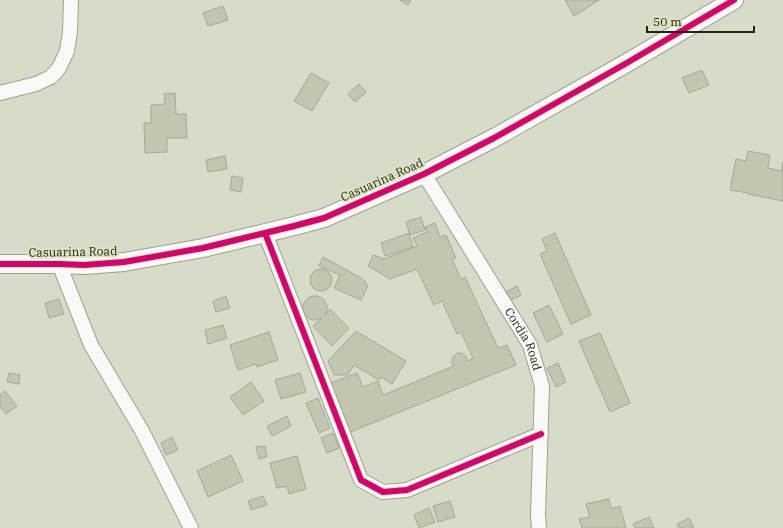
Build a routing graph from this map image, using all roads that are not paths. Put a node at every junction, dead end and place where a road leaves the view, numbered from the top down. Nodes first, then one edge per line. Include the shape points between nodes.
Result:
1 (71, 0) edge
2 (734, 0) edge
3 (0, 94) edge
4 (424, 174) junction
5 (265, 233) junction
6 (0, 264) edge
7 (59, 264) junction
8 (541, 434) junction
9 (191, 528) edge
10 (539, 528) edge

1 - 3 street via 67,51 59,68 51,77 36,84
2 - 4 street, Casuarina Road via 494,138
4 - 5 street, Casuarina Road via 324,218
4 - 8 street, Cordia Road via 530,345 542,386
5 - 7 street, Casuarina Road via 204,248 124,262
5 - 8 street via 361,480 383,492 407,490
6 - 7 street, Casuarina Road
7 - 9 street via 91,345 142,431
8 - 10 street, Cordia Road

